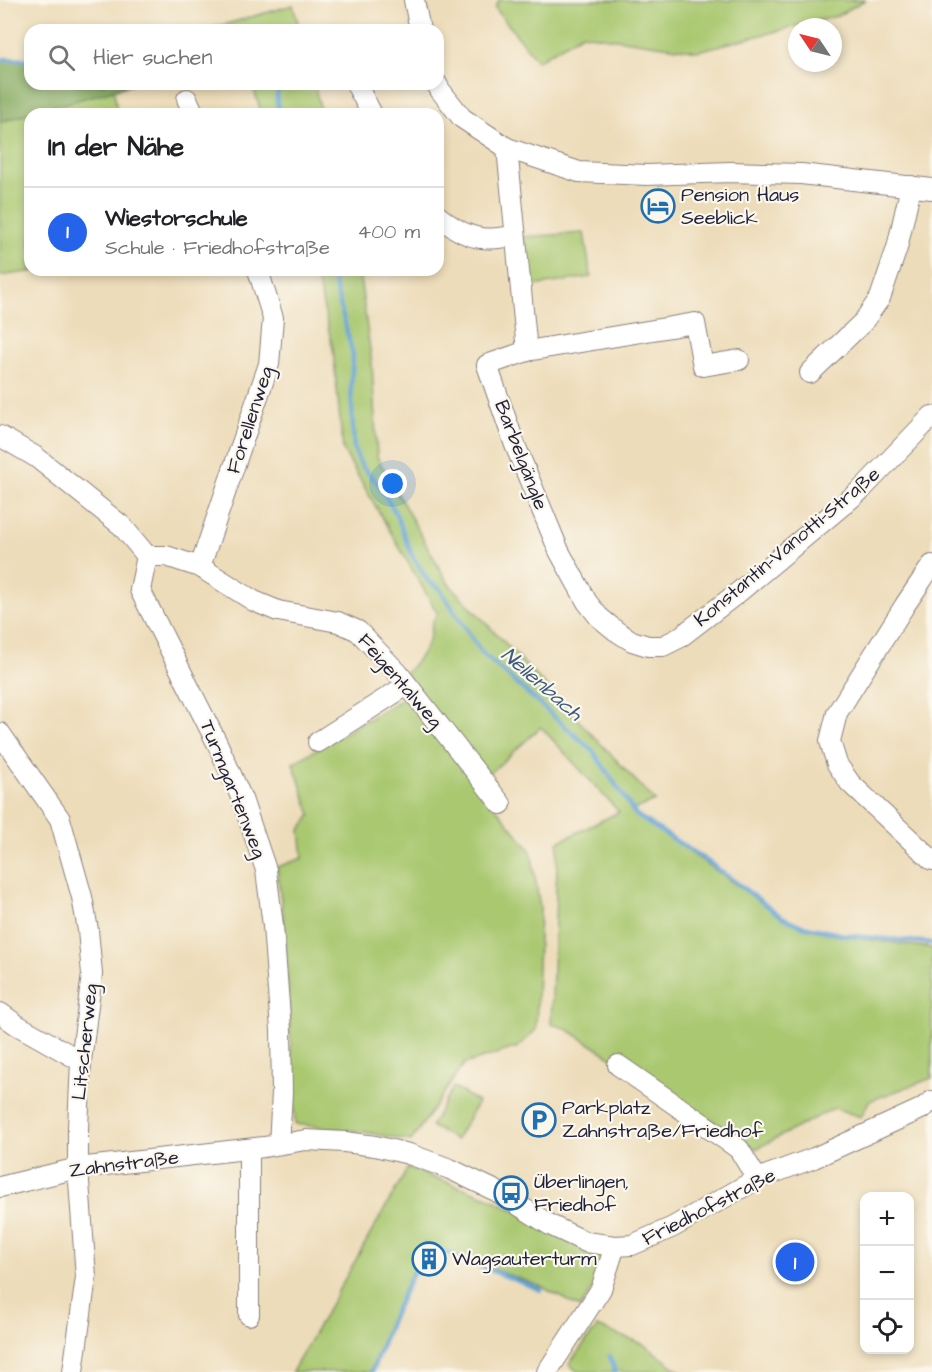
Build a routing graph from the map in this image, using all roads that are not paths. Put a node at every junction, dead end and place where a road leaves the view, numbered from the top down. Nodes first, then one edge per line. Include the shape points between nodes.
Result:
1 (414, 0) edge
2 (419, 24) edge
3 (359, 90) edge
4 (440, 90) edge
5 (369, 108) edge
6 (507, 148) junction
7 (911, 186) junction
8 (932, 189) edge
9 (444, 221) edge
10 (515, 236) junction
11 (260, 276) edge
12 (527, 351) junction
13 (739, 360) dead end
14 (810, 373) dead end
15 (932, 416) edge
16 (0, 436) edge
17 (147, 556) junction
18 (932, 564) edge
19 (200, 567) junction
20 (663, 646) joint
21 (408, 685) junction
22 (0, 734) edge
23 (318, 742) dead end
24 (501, 804) dead end
25 (932, 860) edge
26 (0, 1013) edge
27 (81, 1061) junction
28 (618, 1065) dead end
29 (932, 1101) edge
30 (279, 1144) junction
31 (249, 1149) junction
32 (78, 1168) junction
33 (757, 1179) junction
34 (0, 1187) edge
35 (615, 1246) junction
36 (249, 1315) dead end
37 (73, 1372) edge
38 (547, 1372) edge

1 - 2 street
3 - 5 street
4 - 6 street via 462,118
6 - 7 street via 579,172 801,174
6 - 10 street
7 - 8 street
7 - 14 street via 897,248 880,298 863,322
9 - 10 street via 482,239
10 - 12 street
11 - 19 street, Forellenweg via 273,318 269,364
12 - 13 street via 695,323 703,366
12 - 20 street, Barbelgängle via 487,365 559,551 599,617 632,641
15 - 20 street, Konstantin-Vanotti-Straße via 862,489 740,591
16 - 17 street via 36,457 122,526
17 - 19 street, Feigentalweg via 166,556
17 - 30 street, Turmgartenweg via 140,590 242,799 266,870 281,1030
18 - 25 street via 837,713 830,741 837,764 850,783
19 - 21 street, Feigentalweg via 254,601 278,611 338,622 358,631
21 - 23 street
21 - 24 street, Feigentalweg
22 - 27 street, Litscherweg via 60,819 82,897 92,974
26 - 27 street
27 - 32 street, Litscherweg
28 - 33 street via 739,1149
29 - 33 street, Friedhofstraße via 814,1158
30 - 31 street, Zahnstraße
30 - 35 street, Zahnstraße via 306,1140 345,1142 409,1154 496,1191 586,1242
31 - 32 street, Zahnstraße
31 - 36 street
32 - 34 street, Zahnstraße
32 - 37 street, Litscherweg via 86,1277
33 - 35 street, Friedhofstraße via 656,1236 632,1245
35 - 38 street, Friedhofstraße via 601,1289

